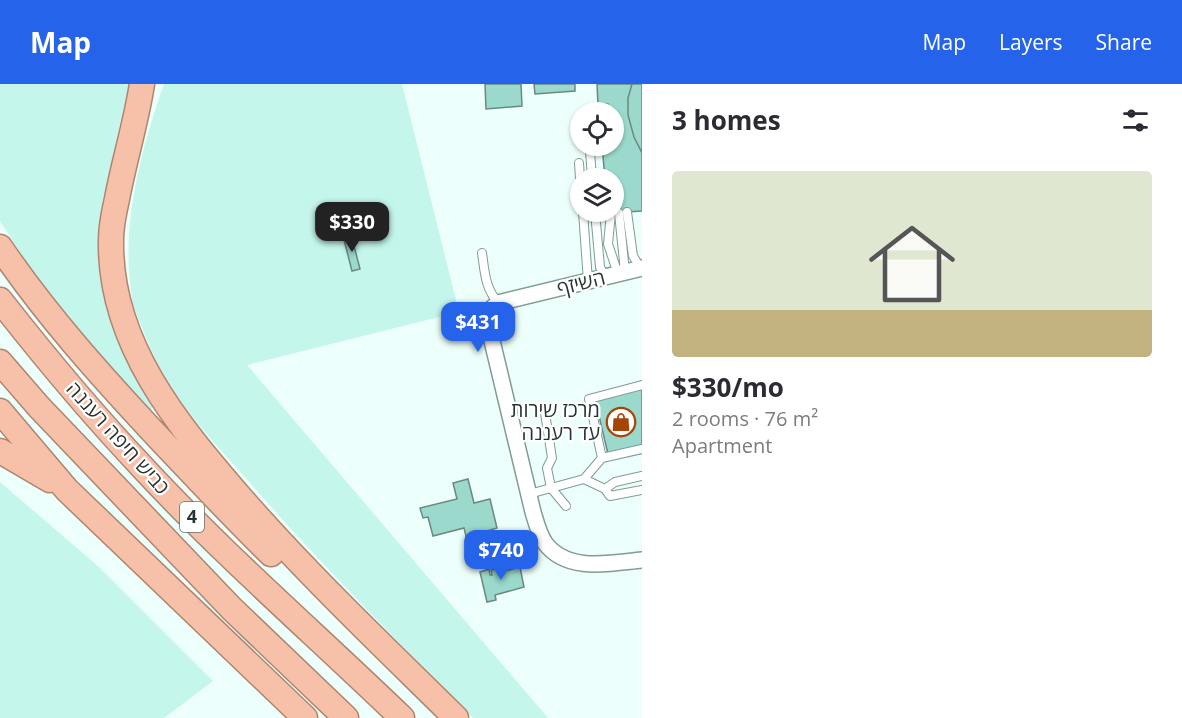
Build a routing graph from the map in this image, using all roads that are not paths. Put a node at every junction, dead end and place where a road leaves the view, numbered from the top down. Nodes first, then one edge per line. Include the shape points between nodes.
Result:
1 (142, 84) edge
2 (579, 163) dead end
3 (579, 168) edge
4 (584, 222) edge
5 (596, 222) edge
6 (616, 222) edge
7 (619, 222) edge
8 (622, 222) edge
9 (482, 253) dead end
10 (6, 255) edge
11 (642, 269) edge
12 (616, 275) junction
13 (588, 281) junction
14 (0, 300) edge
15 (498, 303) junction
16 (0, 362) edge
17 (642, 385) edge
18 (0, 411) edge
19 (544, 413) dead end
20 (642, 449) edge
21 (0, 451) edge
22 (602, 458) junction
23 (642, 476) edge
24 (584, 479) junction
25 (551, 488) junction
26 (604, 489) junction
27 (67, 490) junction
28 (642, 490) edge
29 (529, 494) junction
30 (566, 506) dead end
31 (642, 560) edge
32 (305, 718) edge
33 (346, 718) edge
34 (402, 718) edge
35 (446, 718) edge
36 (456, 718) edge

1 - 36 highway via 111,238 118,299 141,361 181,426 261,522
2 - 3 lane
4 - 13 lane
5 - 12 lane via 600,267
6 - 12 lane via 608,244
7 - 12 lane
8 - 11 lane via 633,256
9 - 15 lane via 486,285
10 - 35 highway via 62,331 232,517 415,693
11 - 12 street, השיזף
12 - 13 street, השיזף
13 - 15 street, השיזף
14 - 34 highway, כביש חיפה רעננה / 4 via 39,351 146,471
15 - 29 street via 487,320
16 - 33 highway, כביש חיפה רעננה / 4 via 232,609
17 - 22 lane via 589,399
18 - 27 highway
19 - 25 lane via 552,458 547,468
20 - 22 lane
21 - 27 highway
22 - 24 lane
23 - 26 lane via 615,482
24 - 25 lane
24 - 26 lane
25 - 29 lane
25 - 30 lane
26 - 28 lane via 610,496
27 - 32 highway
29 - 31 street via 538,529 555,553 577,563

